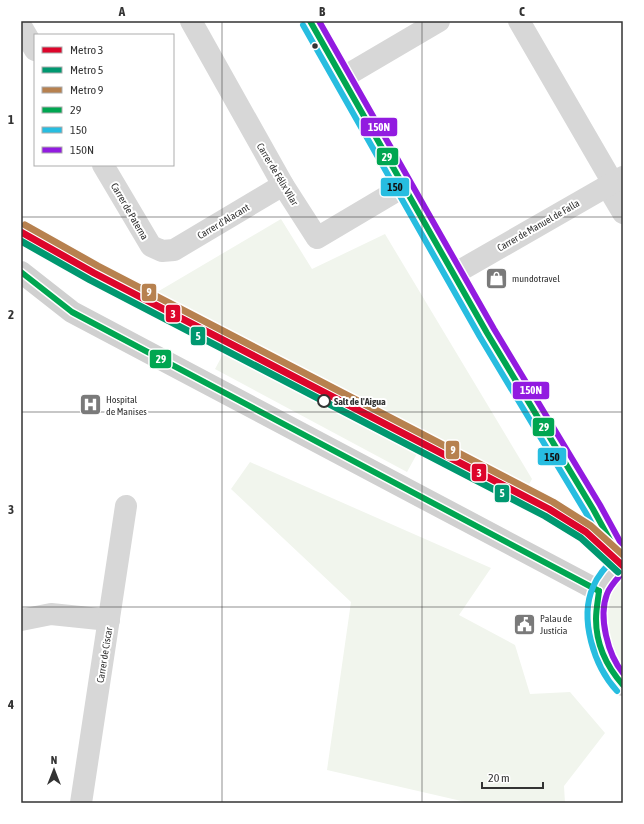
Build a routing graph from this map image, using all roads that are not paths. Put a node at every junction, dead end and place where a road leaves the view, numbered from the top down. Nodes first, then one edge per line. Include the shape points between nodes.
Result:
1 (191, 21) edge
2 (310, 21) edge
3 (439, 21) edge
4 (519, 21) edge
5 (21, 26) edge
6 (34, 48) edge
7 (342, 78) junction
8 (104, 166) edge
9 (615, 182) edge
10 (283, 185) junction
11 (403, 187) junction
12 (623, 212) edge
13 (162, 251) joint
14 (21, 272) edge
15 (454, 274) junction
16 (126, 506) dead end
17 (623, 562) edge
18 (599, 592) junction
19 (21, 620) edge
20 (109, 620) junction
21 (623, 685) edge
22 (81, 803) edge

1 - 10 street, Carrer de Félix Vilar
2 - 7 main road
3 - 7 street
4 - 9 street
5 - 6 street
7 - 11 main road
8 - 13 street, Carrer de Paterna via 150,246
9 - 12 street
9 - 15 street, Carrer de Manuel de Falla
10 - 11 street, Carrer de Félix Vilar via 318,238
10 - 13 street, Carrer d'Alacant via 174,250
11 - 15 main road
14 - 18 main road via 72,312
15 - 17 main road
16 - 20 street, Carrer de Ciscar
17 - 18 main road via 609,575
18 - 21 main road via 596,621 601,647 607,663
19 - 20 street via 51,614
20 - 22 street, Carrer de Ciscar

